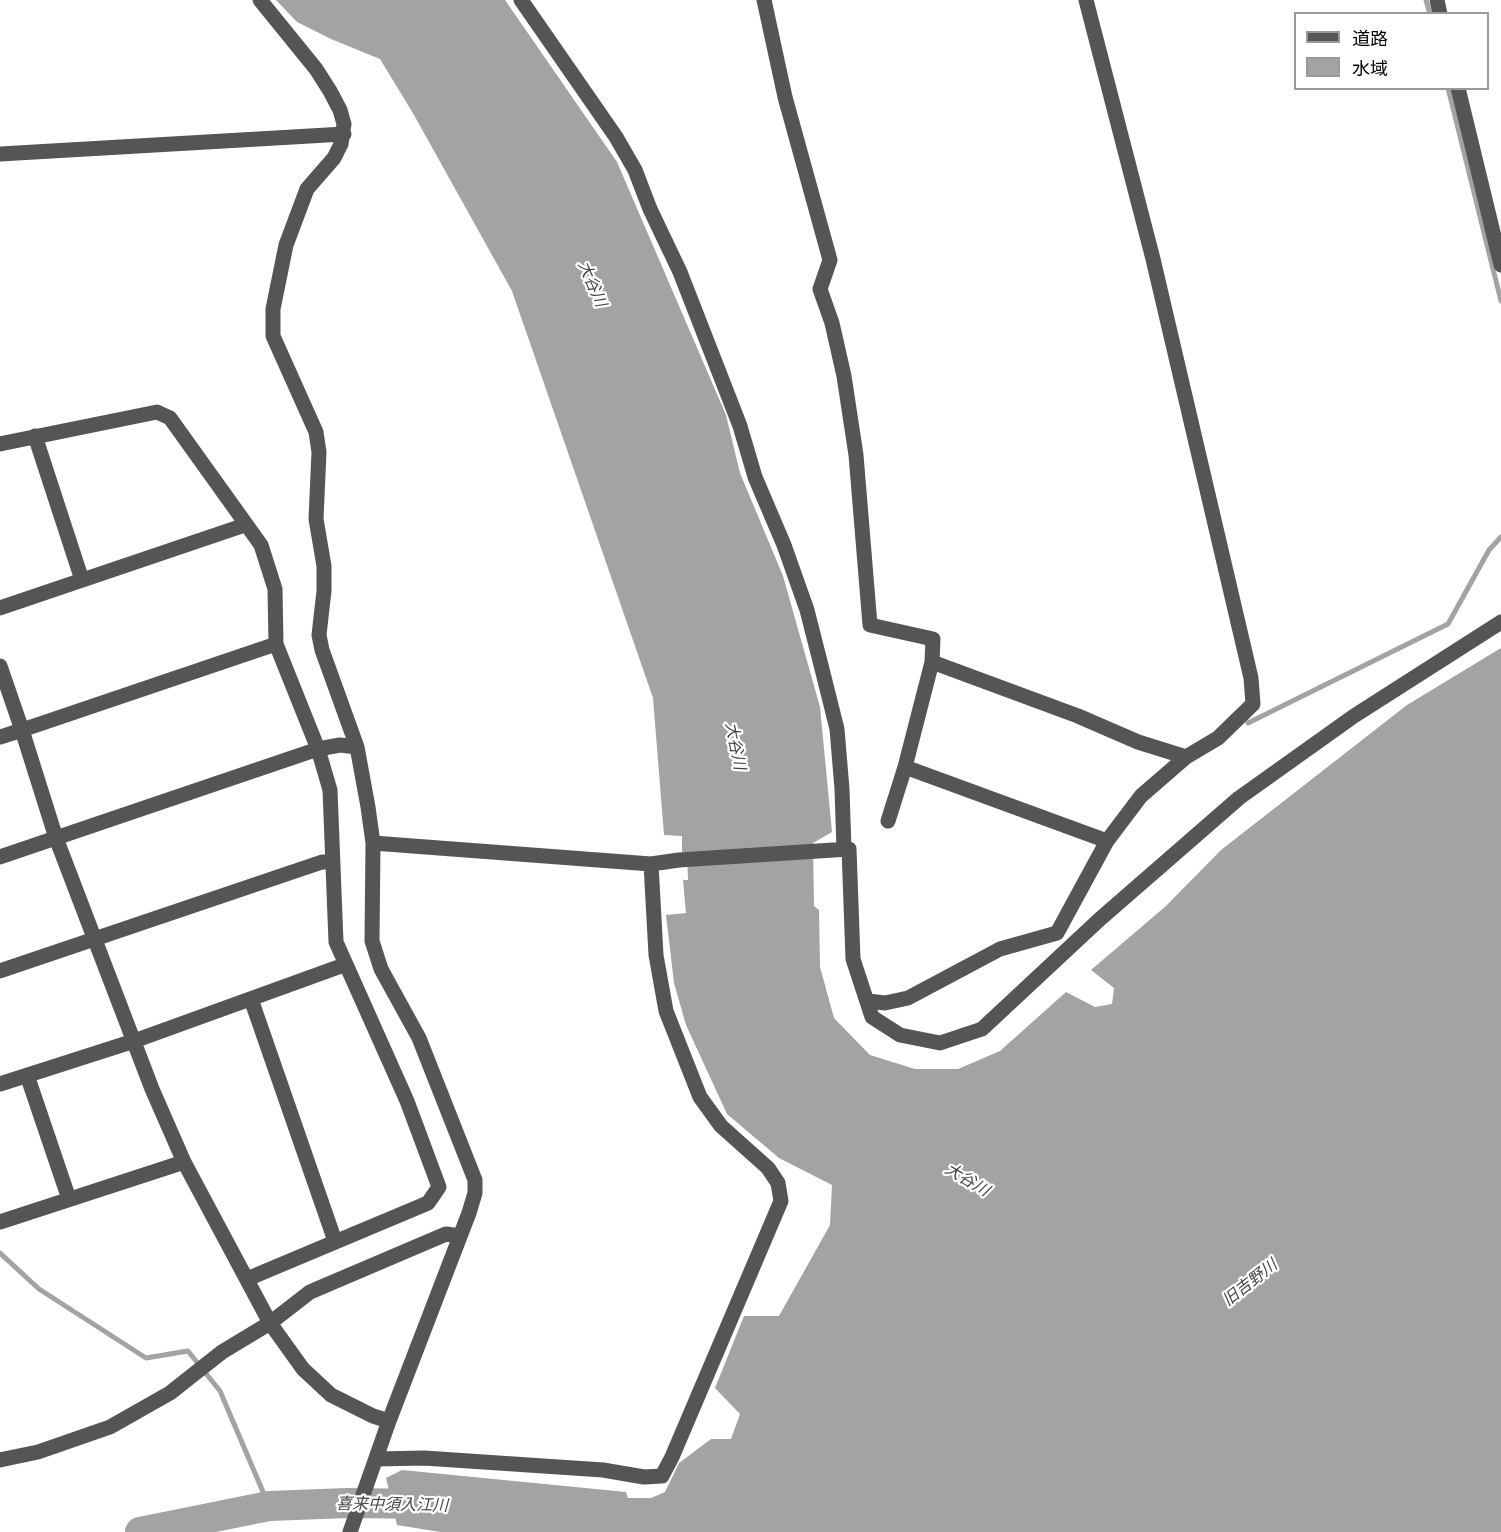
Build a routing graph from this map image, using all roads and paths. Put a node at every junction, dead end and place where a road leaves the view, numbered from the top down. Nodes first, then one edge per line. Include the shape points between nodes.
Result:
1 (260, 0) edge
2 (521, 0) edge
3 (764, 0) edge
4 (1086, 0) edge
5 (1458, 90) edge
6 (344, 134) junction
7 (0, 154) edge
8 (1501, 265) edge
9 (34, 436) junction
10 (0, 444) edge
11 (245, 525) junction
12 (82, 580) junction
13 (0, 608) edge
14 (1501, 622) edge
15 (276, 644) junction
16 (932, 662) junction
17 (0, 666) edge
18 (21, 730) junction
19 (0, 737) edge
20 (357, 747) junction
21 (318, 748) junction
22 (1186, 757) junction
23 (905, 767) junction
24 (888, 821) dead end
25 (56, 838) junction
26 (1107, 841) junction
27 (373, 843) junction
28 (838, 849) junction
29 (0, 857) edge
30 (333, 862) junction
31 (651, 864) junction
32 (93, 939) junction
33 (344, 965) junction
34 (0, 971) edge
35 (250, 999) junction
36 (868, 1001) junction
37 (134, 1041) junction
38 (27, 1075) junction
39 (0, 1084) edge
40 (184, 1162) junction
41 (69, 1199) junction
42 (0, 1222) edge
43 (460, 1236) junction
44 (334, 1241) junction
45 (247, 1279) junction
46 (270, 1323) junction
47 (389, 1421) junction
48 (0, 1460) edge
49 (374, 1463) junction
50 (351, 1529) edge

1 - 6 street via 330,91 340,110
2 - 28 street via 635,170 740,426 755,477 807,610 837,729 842,789
3 - 16 street via 830,260 820,288 842,365 856,455 870,625 933,639
4 - 22 street via 1153,259 1251,678 1253,704 1218,738
5 - 8 street
6 - 7 street
6 - 20 street via 334,158 307,189 297,213 281,265 273,309 273,336 316,432 320,452 316,519 324,566 320,635
9 - 10 street
9 - 11 street via 157,412 170,418
9 - 12 street
11 - 12 street
11 - 15 street via 261,545 275,589
12 - 13 street
14 - 36 street via 1354,716 1239,798 982,1029 940,1043 900,1035 872,1017
15 - 18 street
15 - 21 street
16 - 22 street
16 - 23 street
17 - 18 street
18 - 19 street
18 - 25 street
20 - 21 street
20 - 27 street
21 - 25 street
21 - 30 street via 330,790
22 - 26 street via 1141,796
23 - 24 street
23 - 26 street
25 - 29 street
25 - 32 street
26 - 36 street via 1056,933 1000,949 908,998 885,1003
27 - 31 street
27 - 43 street via 372,941 381,969 419,1038 475,1180 475,1193
28 - 31 street
28 - 36 street via 849,849 854,959
30 - 32 street via 322,862
30 - 33 street via 336,942
31 - 49 street via 656,955 666,1011 700,1097 721,1126 768,1168 778,1183 781,1201 672,1457 662,1476 644,1477 603,1470 424,1458
32 - 34 street
32 - 37 street
33 - 35 street
33 - 44 street via 407,1101 439,1187 428,1203
35 - 37 street
35 - 44 street
37 - 38 street
37 - 40 street
38 - 39 street
38 - 41 street
40 - 41 street
40 - 45 street
41 - 42 street
43 - 46 street via 446,1234 310,1292
43 - 47 street
44 - 45 street
45 - 46 street
46 - 47 street via 303,1369 331,1395
46 - 48 street via 222,1352 170,1393 110,1427 38,1452
47 - 49 street
49 - 50 street

